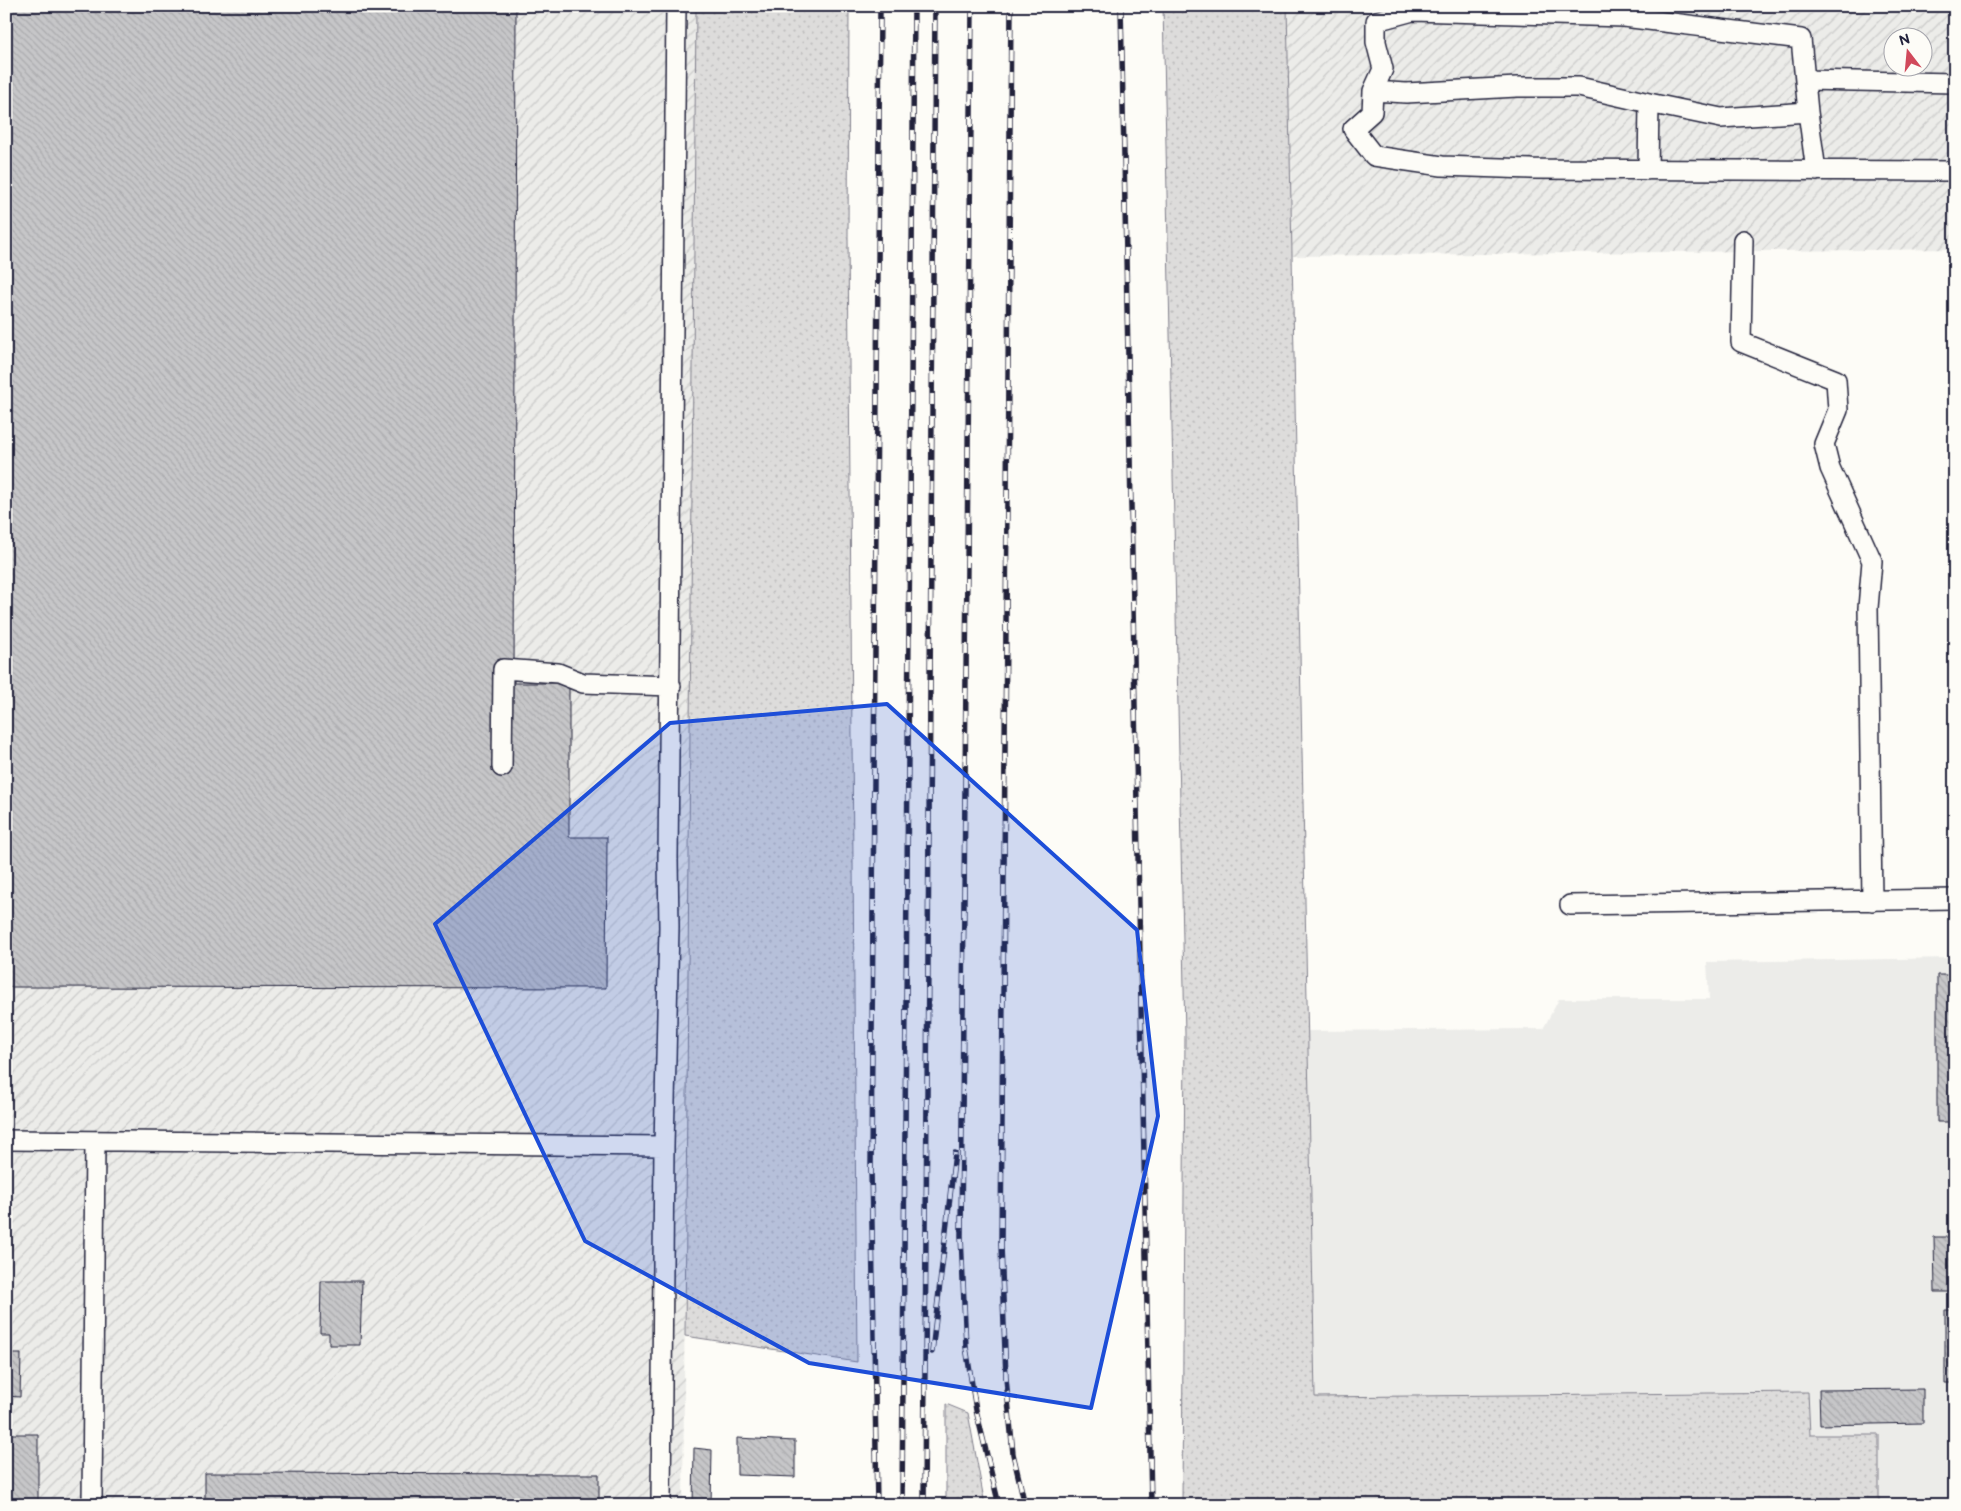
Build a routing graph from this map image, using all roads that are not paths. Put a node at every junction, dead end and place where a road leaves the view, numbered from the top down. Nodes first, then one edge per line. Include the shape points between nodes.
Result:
1 (676, 6) edge
2 (1805, 80) junction
3 (1955, 83) edge
4 (1373, 91) junction
5 (1649, 103) junction
6 (1808, 112) junction
7 (1648, 170) junction
8 (1816, 171) junction
9 (1955, 171) edge
10 (1743, 240) dead end
11 (671, 686) junction
12 (502, 767) dead end
13 (1955, 900) edge
14 (1872, 901) junction
15 (1570, 905) dead end
16 (6, 1140) edge
17 (95, 1141) junction
18 (664, 1146) junction
19 (92, 1505) edge
20 (661, 1505) edge

1 - 11 lane
2 - 3 lane
2 - 4 lane via 1801,39 1624,17 1413,11 1376,21 1376,42 1384,69
2 - 6 lane
4 - 5 lane via 1406,93 1579,86
4 - 7 lane via 1372,112 1353,129 1374,156 1442,166
5 - 6 lane via 1721,118
5 - 7 lane
6 - 8 lane
7 - 8 lane
8 - 9 lane
10 - 14 lane via 1741,342 1836,380 1838,410 1824,444 1830,468 1872,561 1868,608
11 - 12 lane via 583,682 558,673 503,669
11 - 18 lane
13 - 14 lane
14 - 15 lane
16 - 17 lane
17 - 18 lane
17 - 19 lane
18 - 20 lane

